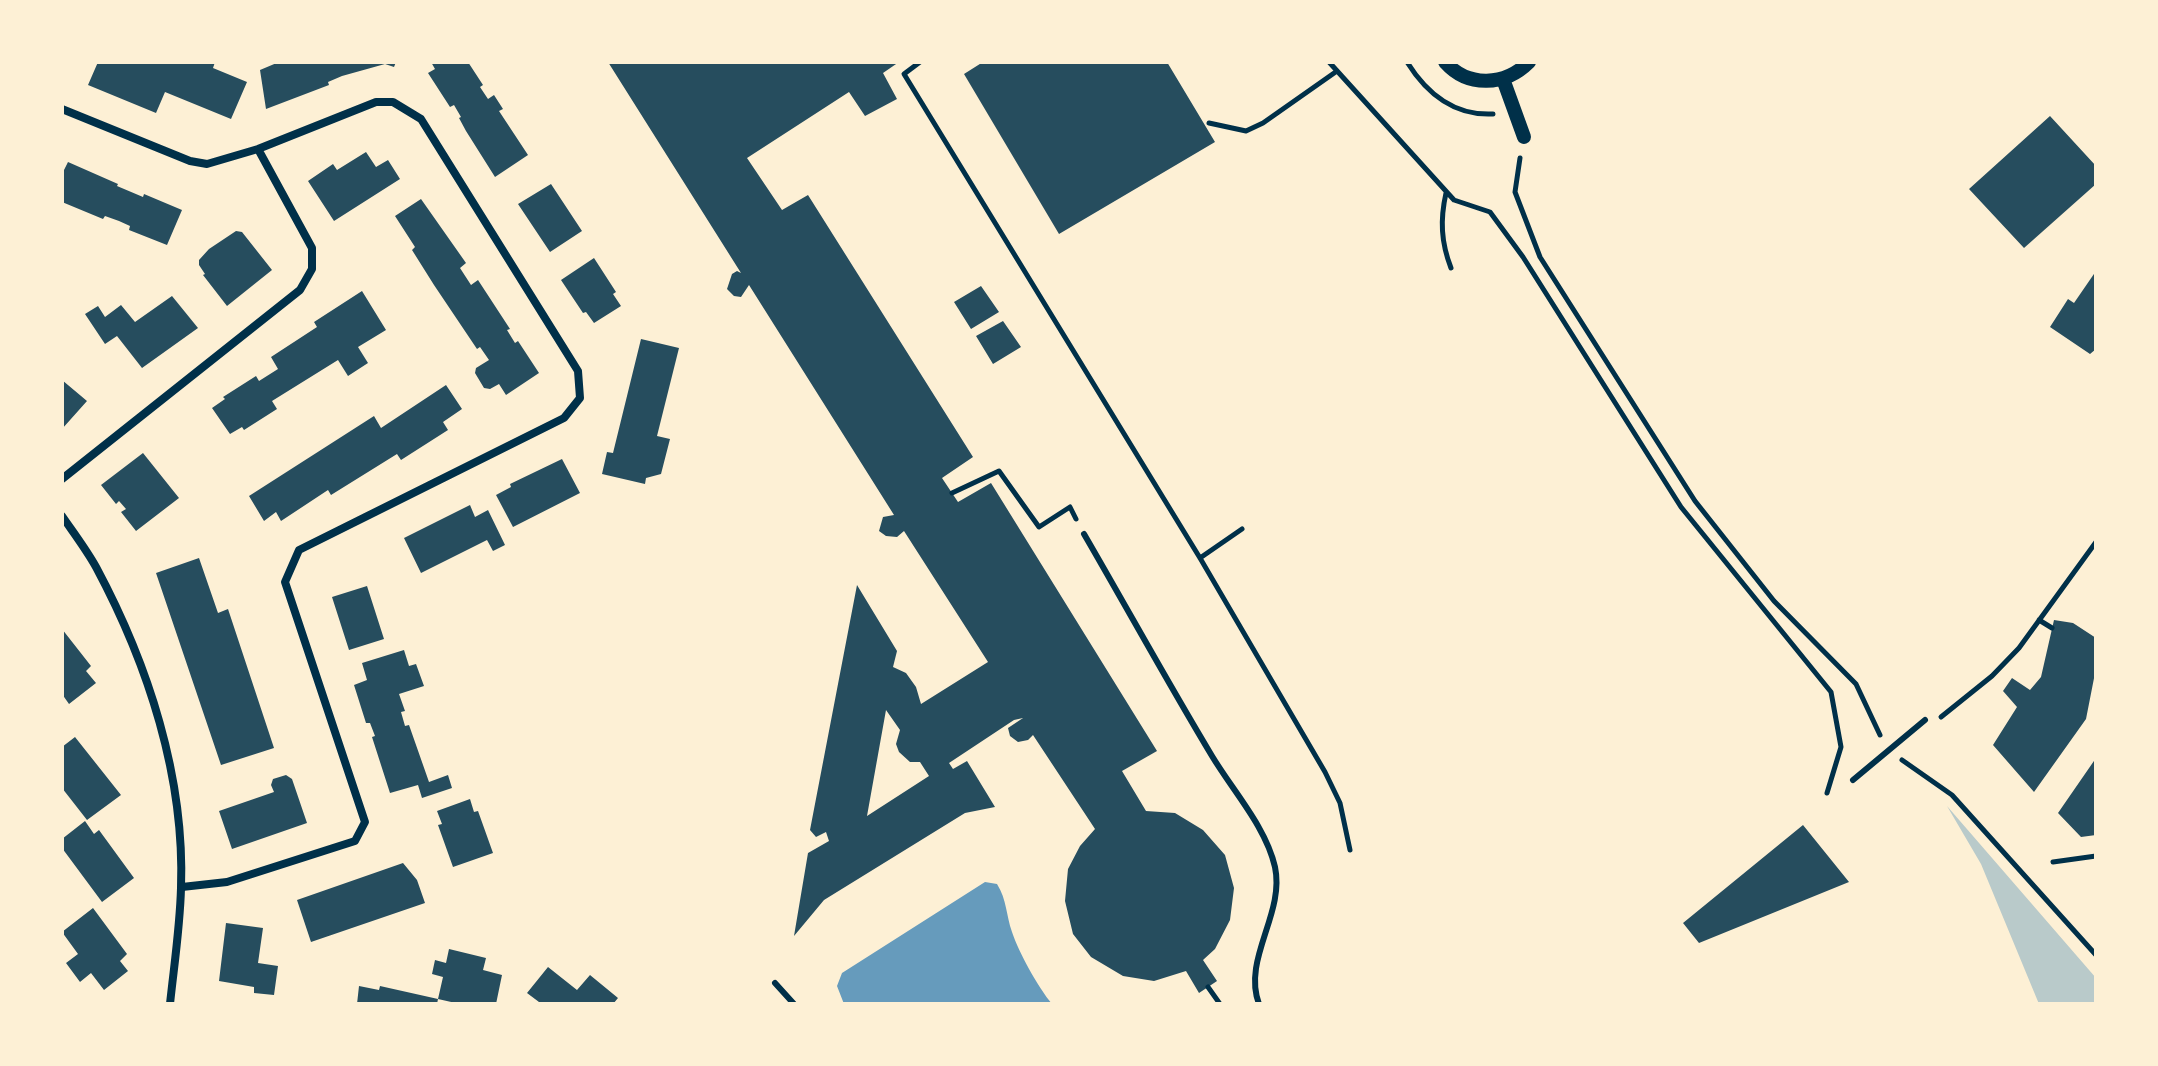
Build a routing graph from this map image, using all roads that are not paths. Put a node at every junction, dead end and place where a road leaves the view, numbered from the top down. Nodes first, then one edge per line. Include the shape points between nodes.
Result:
1 (1445, 62) edge
2 (1529, 62) edge
3 (1503, 79) junction
4 (62, 109) edge
5 (1524, 137) road end
6 (258, 149) junction
7 (62, 479) edge
8 (62, 516) edge
9 (1084, 534) road end
10 (1928, 723) road end
11 (1853, 780) dead end
12 (182, 887) junction
13 (775, 983) dead end
14 (170, 1004) edge
15 (794, 1004) edge
16 (1259, 1004) edge

1 - 3 street via 1474,80
2 - 3 street
3 - 5 street
4 - 6 street via 190,161 207,164
6 - 7 street via 312,248 312,269 300,290
6 - 12 street via 376,102 393,102 421,119 578,371 580,398 564,418 299,550 285,582 365,822 355,841 227,882
8 - 12 street via 95,565 135,650 164,736
9 - 16 lane via 1263,837 1275,868 1274,911 1260,950 1254,991
10 - 11 lane
12 - 14 street
13 - 15 lane

